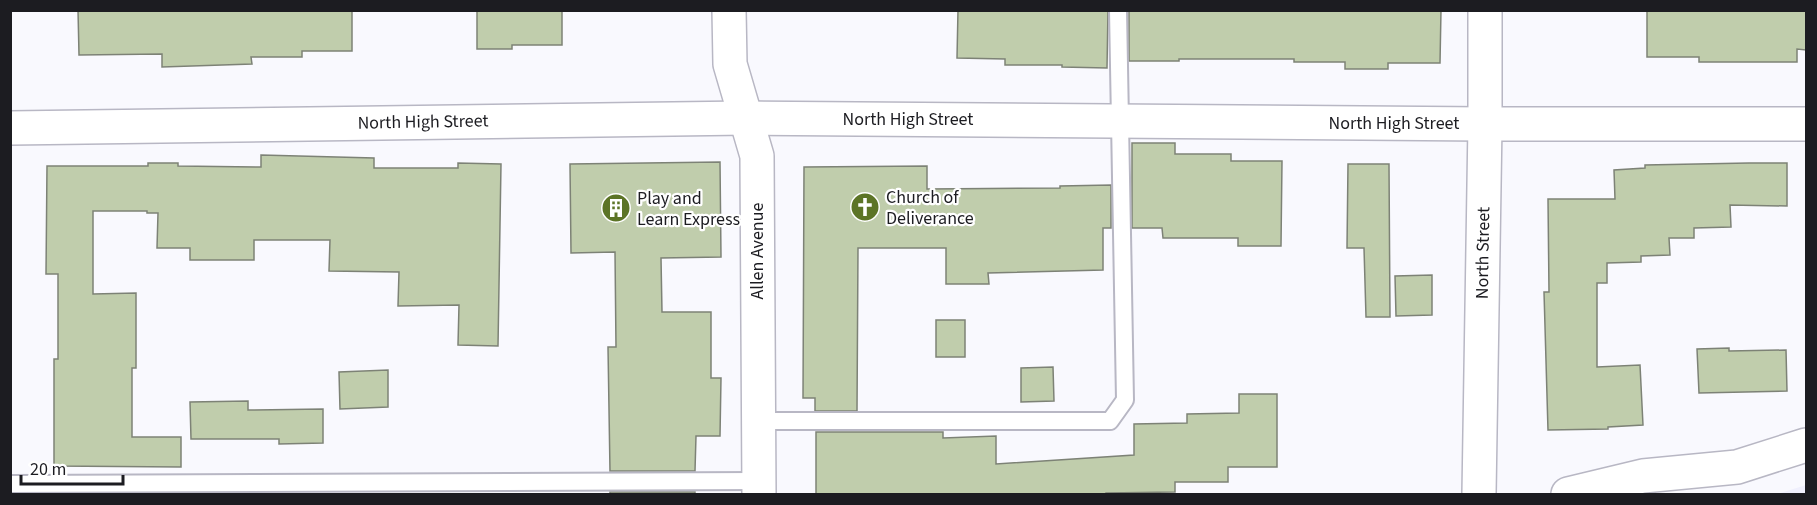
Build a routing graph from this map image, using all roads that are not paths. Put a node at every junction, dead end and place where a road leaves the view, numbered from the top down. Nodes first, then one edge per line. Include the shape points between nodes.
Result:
1 (729, 10) edge
2 (1118, 10) edge
3 (1485, 10) edge
4 (746, 118) junction
5 (1119, 121) junction
6 (1485, 124) junction
7 (1806, 124) edge
8 (10, 128) edge
9 (758, 421) junction
10 (1806, 445) edge
11 (1737, 467) junction
12 (10, 484) edge
13 (759, 488) edge
14 (1479, 495) edge
15 (1568, 495) edge
16 (1698, 495) edge

1 - 4 main road, Allen Avenue via 730,64
2 - 5 lane
3 - 6 main road, North Street
4 - 5 main road, North High Street
4 - 8 main road, North High Street
4 - 9 main road, Allen Avenue via 757,156
5 - 6 main road, North High Street
5 - 9 lane via 1125,400 1110,421
6 - 7 main road, North High Street
6 - 14 main road, North Street
9 - 13 main road, Allen Avenue
10 - 11 main road
11 - 15 main road via 1643,476
11 - 16 main road
12 - 13 lane

